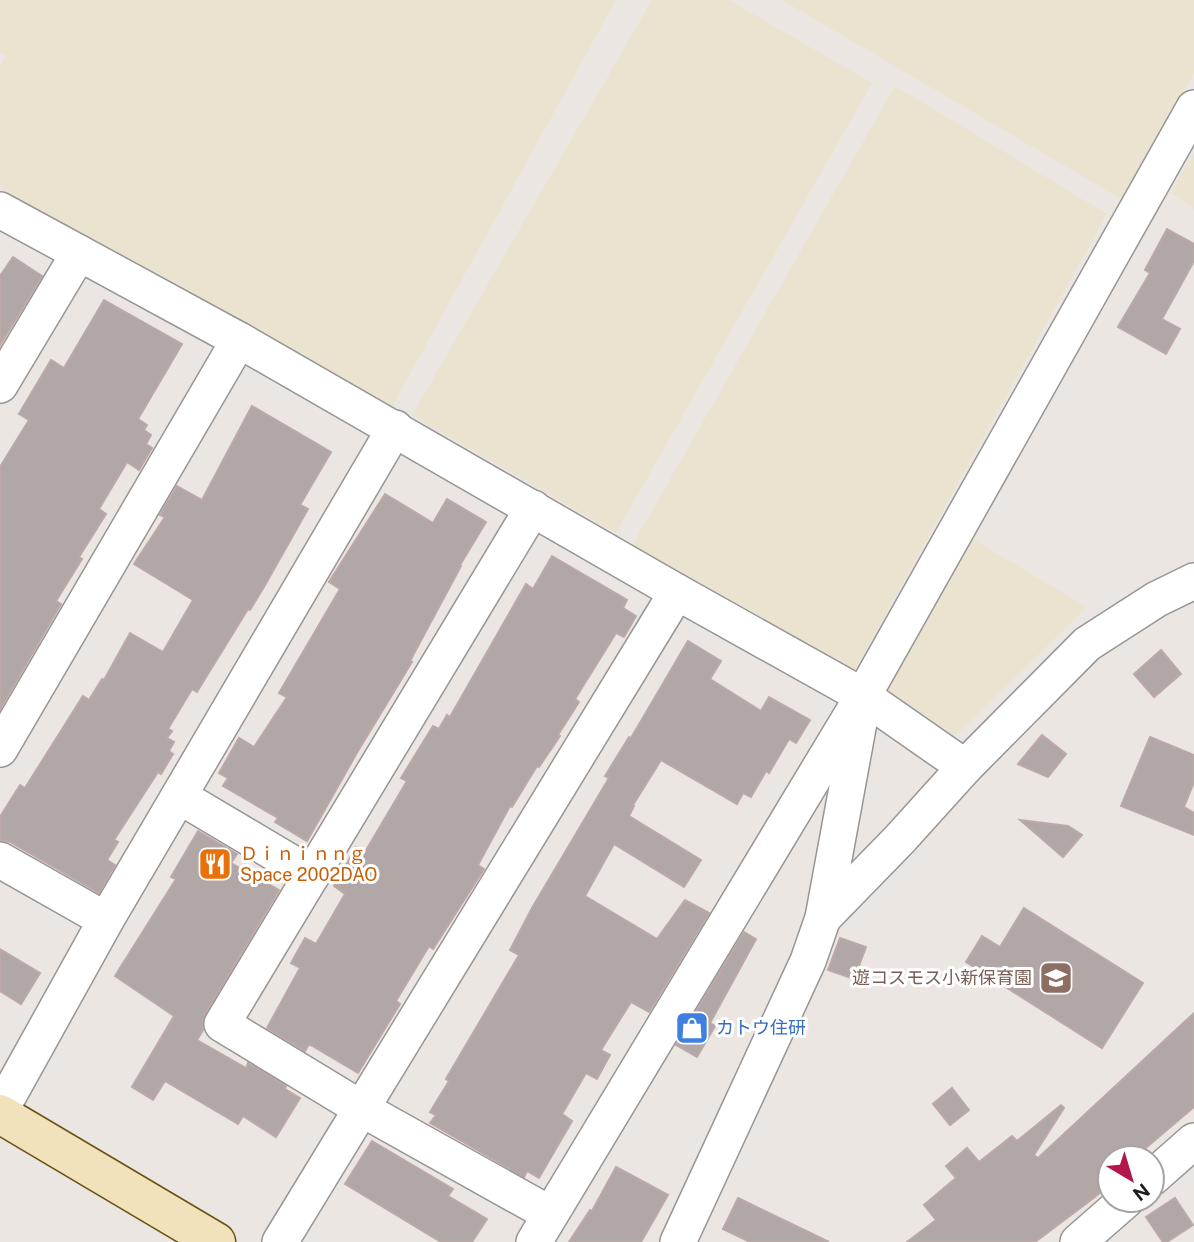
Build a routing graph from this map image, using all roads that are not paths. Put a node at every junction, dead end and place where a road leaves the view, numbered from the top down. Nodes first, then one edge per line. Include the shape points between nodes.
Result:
1 (1194, 108) edge
2 (0, 210) edge
3 (79, 253) junction
4 (239, 340) junction
5 (0, 385) edge
6 (395, 428) junction
7 (533, 508) junction
8 (1194, 581) edge
9 (677, 592) junction
10 (863, 696) junction
11 (0, 749) edge
12 (965, 767) junction
13 (179, 796) junction
14 (0, 860) edge
15 (312, 875) junction
16 (824, 918) junction
17 (106, 920) junction
18 (362, 1109) junction
19 (0, 1113) edge
20 (1194, 1141) edge
21 (1166, 1166) edge
22 (1110, 1214) edge
23 (542, 1228) edge
24 (216, 1242) edge
25 (280, 1242) edge
26 (678, 1242) edge
27 (1078, 1242) edge

1 - 10 street
2 - 3 street
3 - 4 street
3 - 5 street
4 - 6 street
4 - 11 street
6 - 7 street
6 - 13 street
7 - 9 street
7 - 15 street
8 - 12 street via 1087,644
9 - 10 street
9 - 18 street
10 - 12 street
10 - 16 street
10 - 23 street
12 - 16 street
13 - 15 street
13 - 17 street
14 - 17 street
15 - 18 street via 222,1024
16 - 26 street
17 - 19 street
18 - 23 street
18 - 25 street
19 - 24 street
20 - 21 street
22 - 27 street

